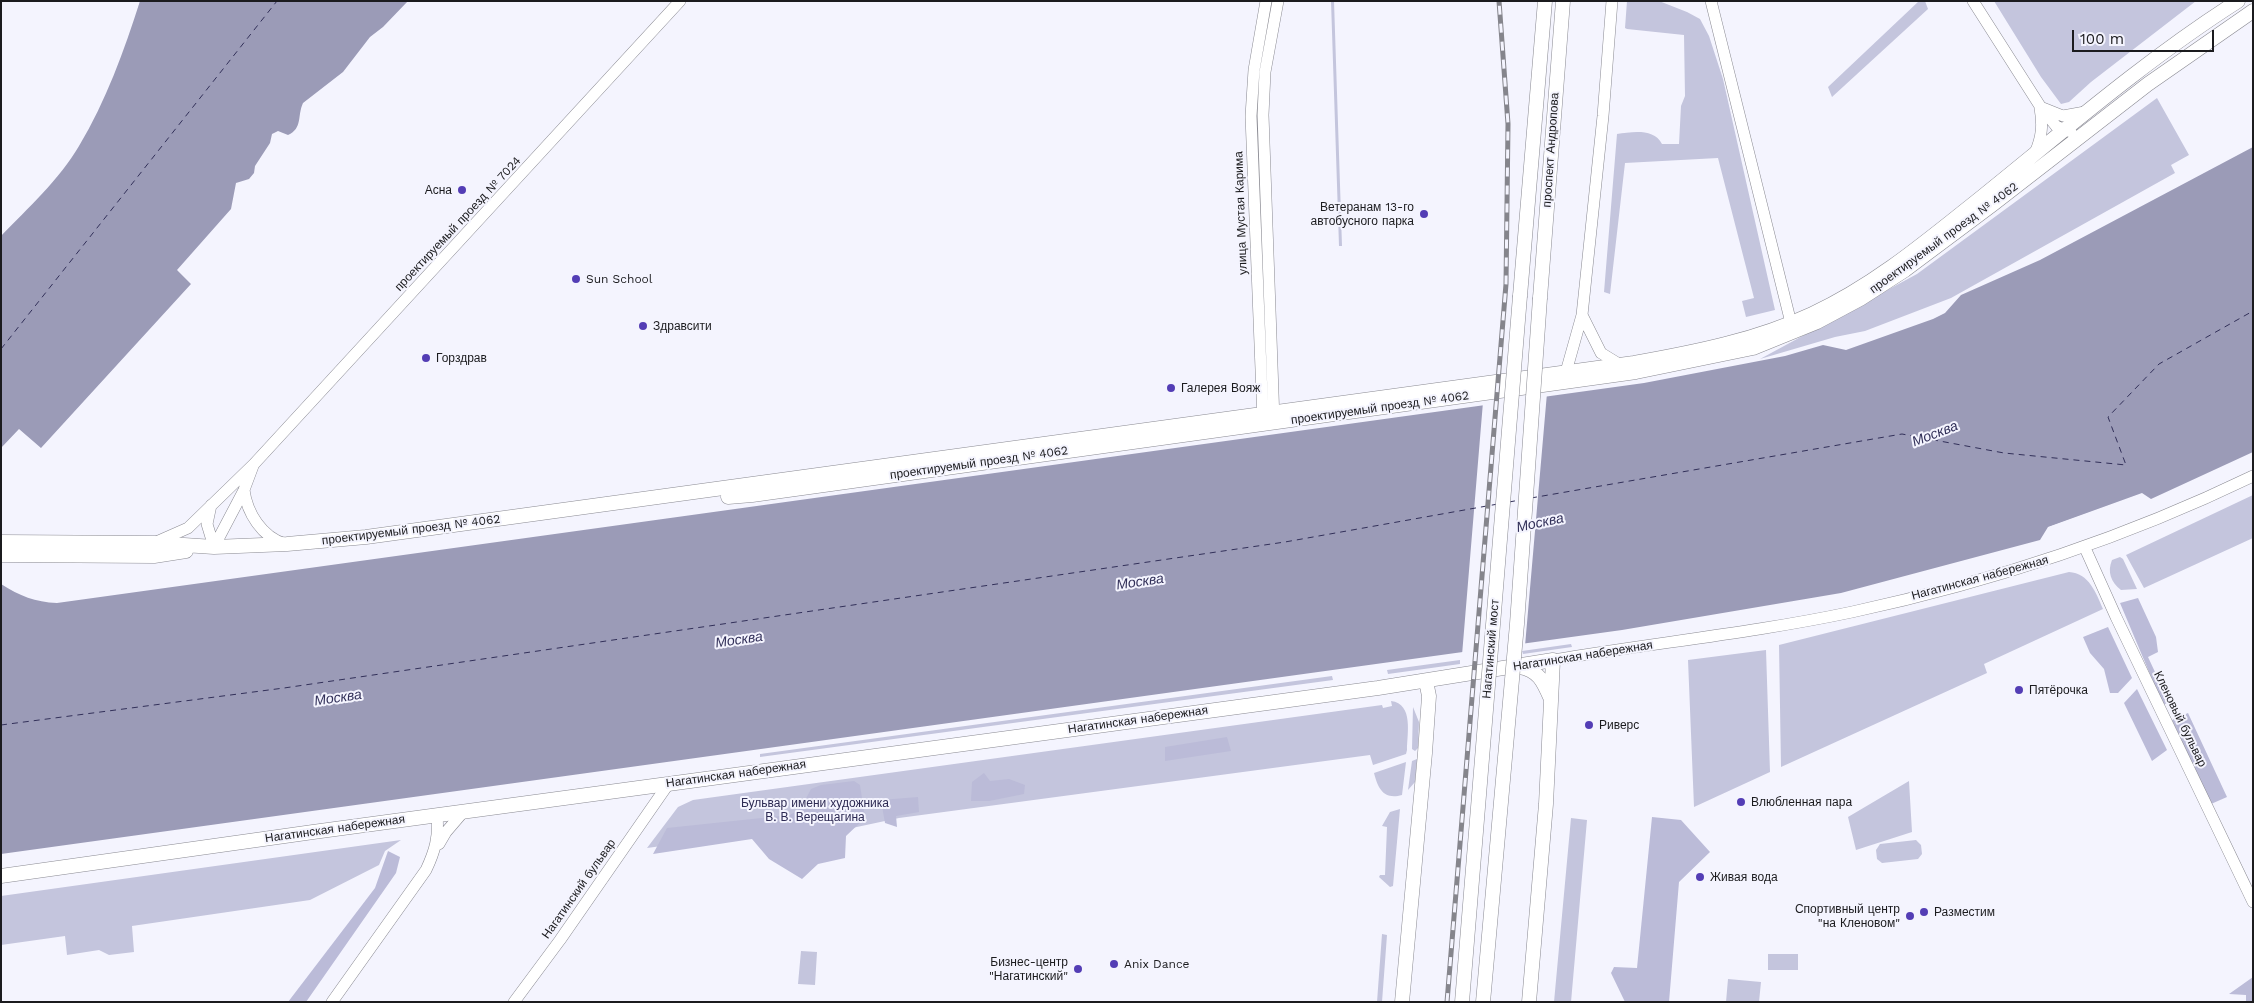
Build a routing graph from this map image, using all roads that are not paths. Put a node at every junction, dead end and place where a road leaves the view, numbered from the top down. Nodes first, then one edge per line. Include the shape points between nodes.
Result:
1 (680, 1) edge
2 (1266, 1) edge
3 (1278, 1) edge
4 (1545, 1) edge
5 (1563, 1) edge
6 (1612, 1) edge
7 (1711, 1) edge
8 (1973, 1) edge
9 (2238, 1) edge
10 (2253, 11) edge
11 (2040, 106) junction
12 (2086, 112) junction
13 (2088, 130) junction
14 (2064, 131) junction
15 (2034, 155) junction
16 (1520, 296) joint
17 (1540, 298) joint
18 (1582, 315) junction
19 (1791, 323) junction
20 (1619, 364) junction
21 (1566, 372) junction
22 (1268, 419) junction
23 (254, 464) junction
24 (2253, 476) edge
25 (244, 490) junction
26 (211, 505) junction
27 (1, 542) edge
28 (154, 543) junction
29 (287, 544) junction
30 (214, 547) junction
31 (2085, 548) junction
32 (99, 549) junction
33 (1, 554) edge
34 (1553, 660) junction
35 (1516, 666) junction
36 (1426, 681) junction
37 (1551, 702) junction
38 (669, 783) junction
39 (648, 786) junction
40 (464, 812) junction
41 (648, 814) junction
42 (437, 816) junction
43 (435, 850) junction
44 (1, 876) edge
45 (2253, 902) edge
46 (332, 1002) edge
47 (514, 1002) edge
48 (1402, 1002) edge
49 (1462, 1002) edge
50 (1482, 1002) edge
51 (1529, 1002) edge

1 - 23 street, проектируемый проезд № 7024
2 - 22 street, улица Мустая Карима via 1254,70 1251,116
3 - 22 street, улица Мустая Карима via 1265,72 1263,116
4 - 16 main road, проспект Андропова
5 - 17 main road, проспект Андропова
6 - 18 street
7 - 19 street
8 - 11 street
9 - 12 main road, проектируемый проезд № 4062 via 2165,51
10 - 13 main road, проектируемый проезд № 4062
11 - 12 street via 2063,116
11 - 14 street
11 - 15 street via 2041,140
12 - 14 main road, проектируемый проезд № 4062
13 - 14 street
13 - 22 main road, проектируемый проезд № 4062 via 1992,206 1884,284 1817,322 1753,348 1636,372
14 - 15 main road, проектируемый проезд № 4062
15 - 19 main road, проектируемый проезд № 4062 via 1885,271 1833,303
16 - 49 main road, Нагатинский мост, bridge
17 - 50 main road, Нагатинский мост, bridge via 1516,624
18 - 20 street via 1601,353
18 - 21 street
19 - 20 main road, проектируемый проезд № 4062 via 1750,338
20 - 21 main road, проектируемый проезд № 4062
21 - 22 main road, проектируемый проезд № 4062
22 - 29 main road, проектируемый проезд № 4062 via 752,496 606,503 458,525
23 - 25 street, проектируемый проезд № 7024
23 - 26 street, проектируемый проезд № 7024
24 - 31 street, Нагатинская набережная via 2185,508
25 - 29 street via 256,523 274,540
25 - 30 street, проектируемый проезд № 7024
26 - 28 street, проектируемый проезд № 7024 via 188,528
26 - 30 street via 207,524
27 - 32 main road
28 - 30 main road, проектируемый проезд № 4062
28 - 32 main road, проектируемый проезд № 4062
29 - 30 main road, проектируемый проезд № 4062
30 - 32 main road, проектируемый проезд № 4062 via 154,556
31 - 34 street, Нагатинская набережная via 1962,585 1853,612
31 - 45 street, Кленовый бульвар
32 - 33 main road
34 - 35 main road, Нагатинская набережная
34 - 37 main road
35 - 36 main road, Нагатинская набережная
35 - 37 main road via 1539,674
36 - 38 main road, Нагатинская набережная
36 - 48 main road via 1429,696 1424,770
37 - 51 main road
38 - 39 main road, Нагатинская набережная
38 - 41 street, Нагатинский бульвар
39 - 40 main road, Нагатинская набережная
39 - 41 street
40 - 42 main road, Нагатинская набережная
40 - 43 street
41 - 47 street, Нагатинский бульвар
42 - 43 street
42 - 44 main road, Нагатинская набережная
43 - 46 street via 426,870

